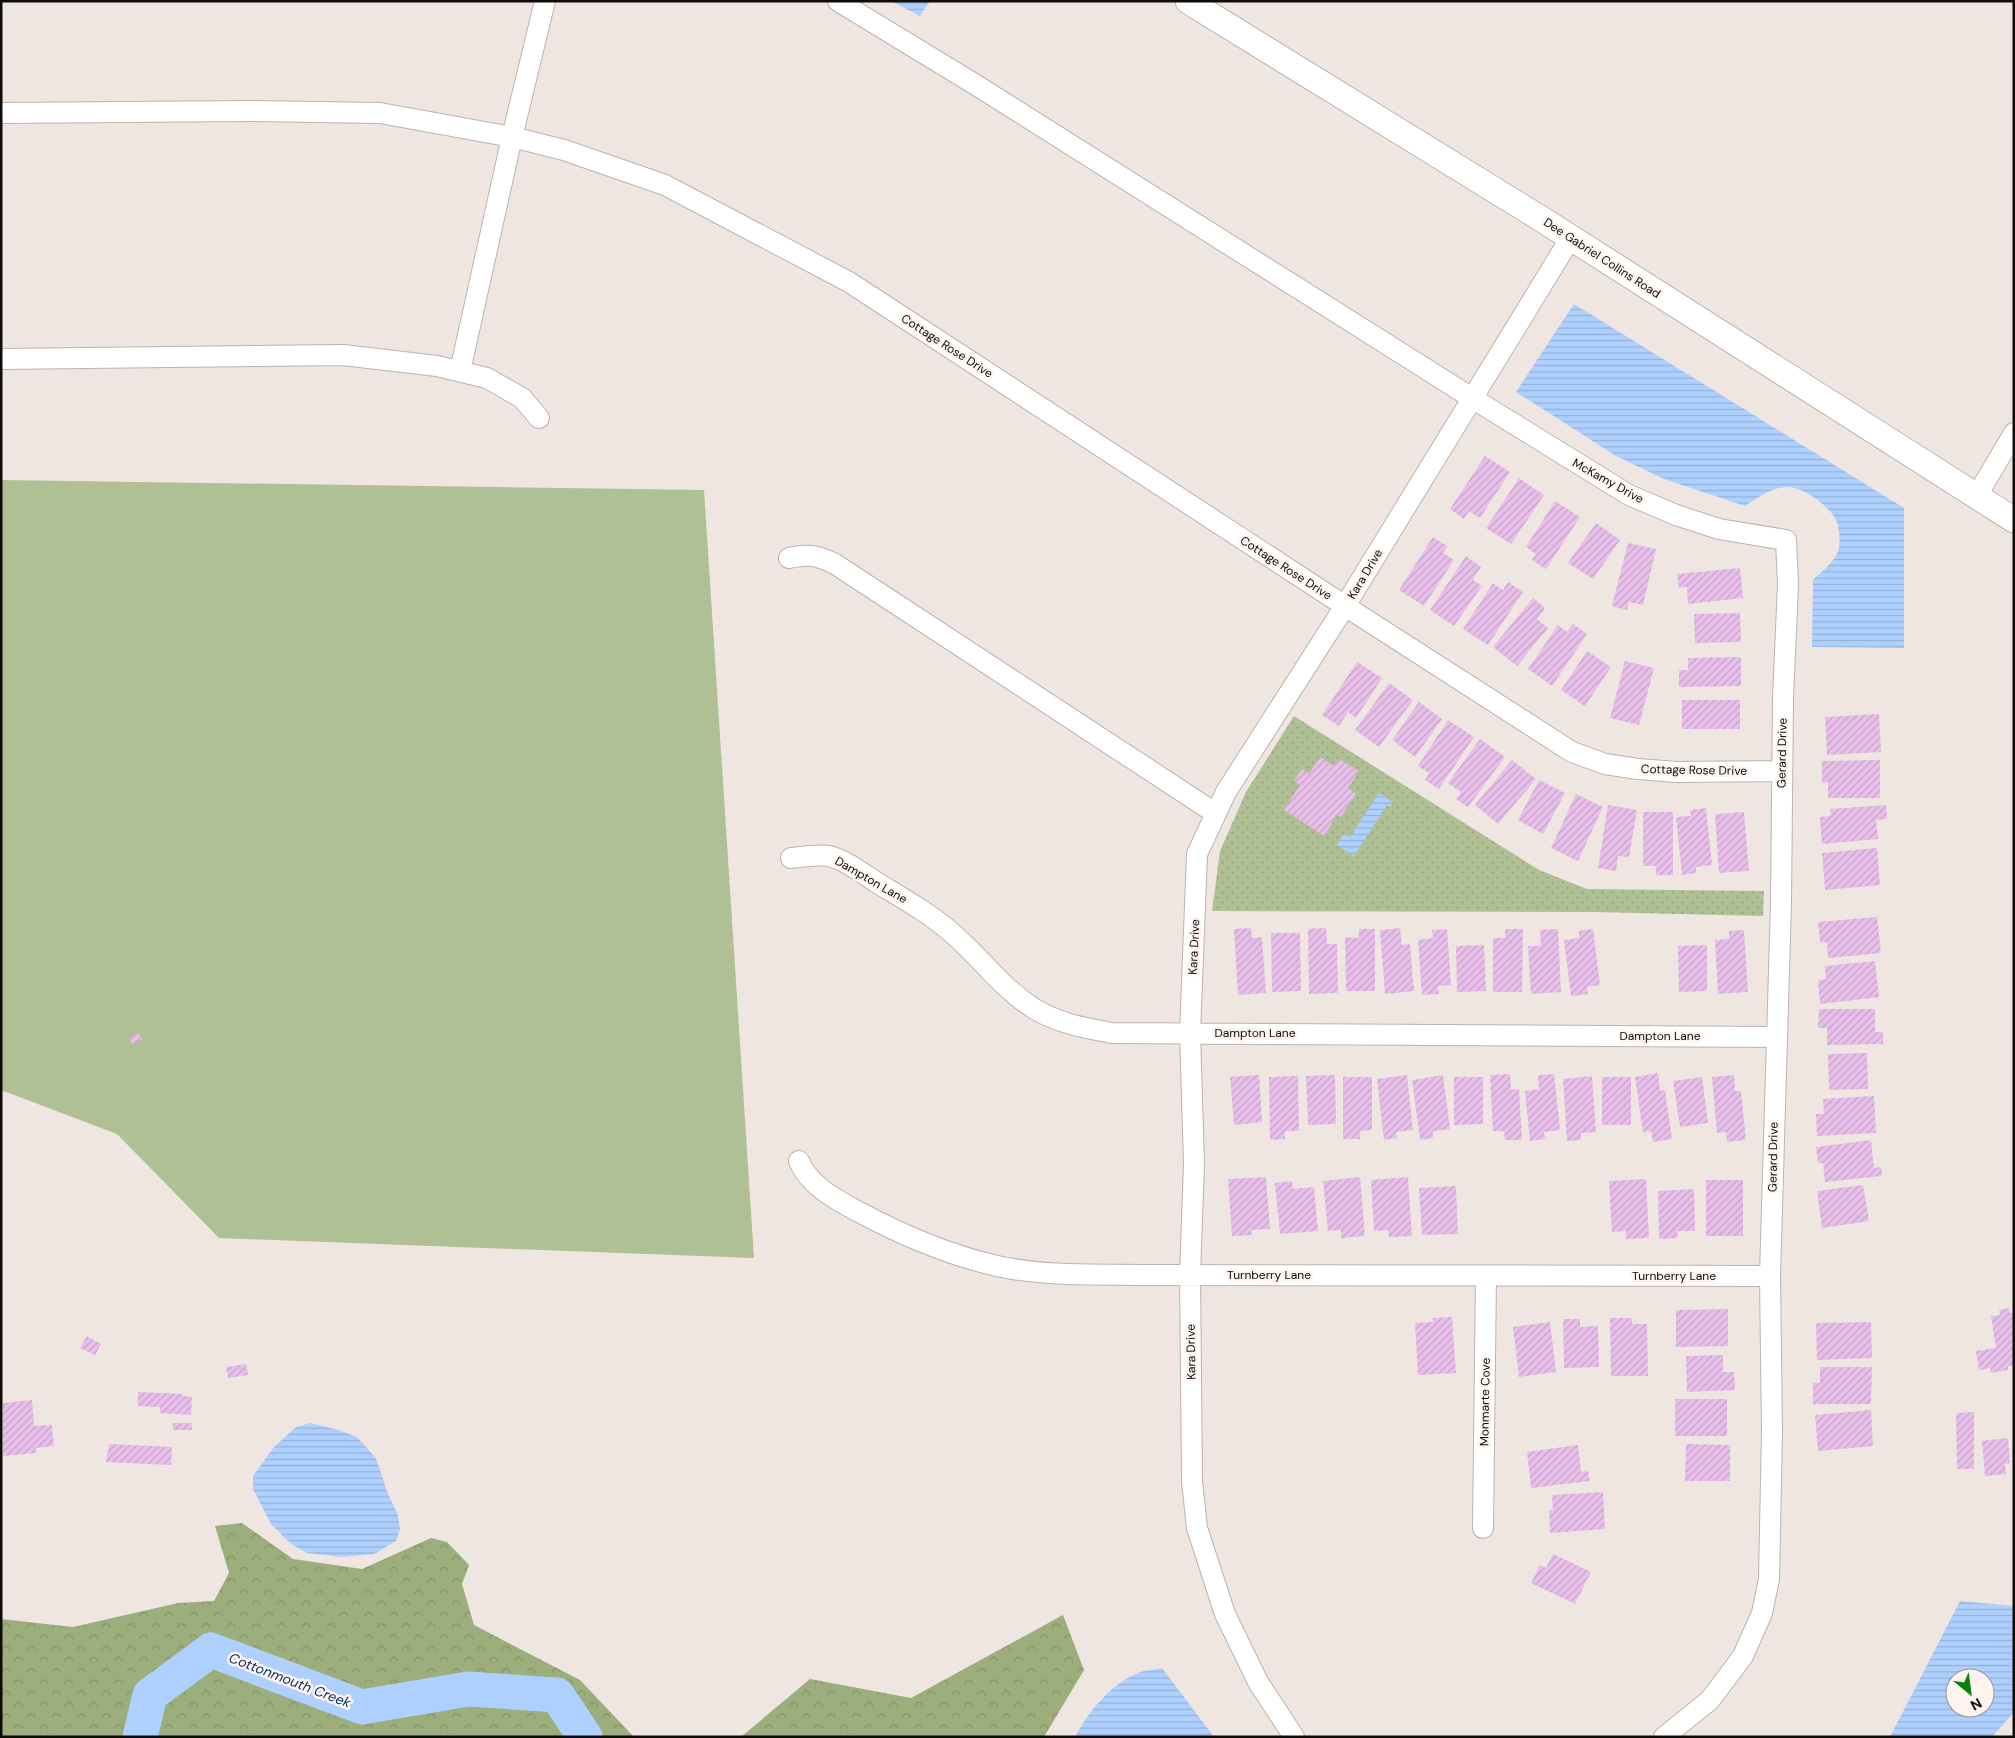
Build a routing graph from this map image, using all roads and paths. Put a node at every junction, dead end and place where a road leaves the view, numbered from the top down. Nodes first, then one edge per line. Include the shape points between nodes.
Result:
1 (546, 1) edge
2 (838, 1) edge
3 (1188, 1) edge
4 (1, 113) edge
5 (512, 137) junction
6 (1570, 238) junction
7 (1, 359) edge
8 (460, 371) junction
9 (1472, 398) junction
10 (539, 418) dead end
11 (2014, 433) edge
12 (1976, 497) junction
13 (2014, 520) edge
14 (1786, 540) joint
15 (790, 558) dead end
16 (1345, 606) junction
17 (1782, 771) junction
18 (1215, 813) junction
19 (791, 858) dead end
20 (1190, 1033) junction
21 (1776, 1037) junction
22 (799, 1161) dead end
23 (1190, 1275) junction
24 (1486, 1276) junction
25 (1770, 1276) junction
26 (1483, 1528) dead end
27 (1294, 1737) edge
28 (1664, 1737) edge

1 - 5 street
2 - 9 street, McKamy Drive
3 - 6 street, Dee Gabriel Collins Road
4 - 5 street, Cottage Rose Drive via 380,113
5 - 8 street
5 - 16 street, Cottage Rose Drive via 564,150 665,185 849,282
6 - 9 street, Kara Drive
6 - 12 street, Dee Gabriel Collins Road
7 - 8 street via 343,355
8 - 10 street via 487,378 522,398
9 - 14 street, McKamy Drive via 1629,494 1719,529
9 - 16 street, Kara Drive
11 - 12 street
12 - 13 street, Dee Gabriel Collins Road
14 - 17 street, Gerard Drive via 1788,584
15 - 18 street via 808,555 835,564
16 - 17 street, Cottage Rose Drive via 1572,752 1605,764 1638,769
16 - 18 street, Kara Drive
17 - 21 street, Gerard Drive
18 - 20 street, Kara Drive via 1197,854
19 - 20 street, Dampton Lane via 829,856 845,862 926,913 951,932 1012,993 1055,1019 1112,1033
20 - 21 street, Dampton Lane
20 - 23 street, Kara Drive via 1194,1164
21 - 25 street, Gerard Drive
22 - 23 street, Turnberry Lane via 813,1181 839,1201 879,1223 959,1255 1031,1271
23 - 24 street, Turnberry Lane
23 - 27 street, Kara Drive via 1192,1481 1197,1528 1225,1614 1258,1682
24 - 25 street, Turnberry Lane
24 - 26 street, Monmarte Cove
25 - 28 street, Gerard Drive via 1772,1431 1769,1578 1762,1613 1743,1656 1710,1700

